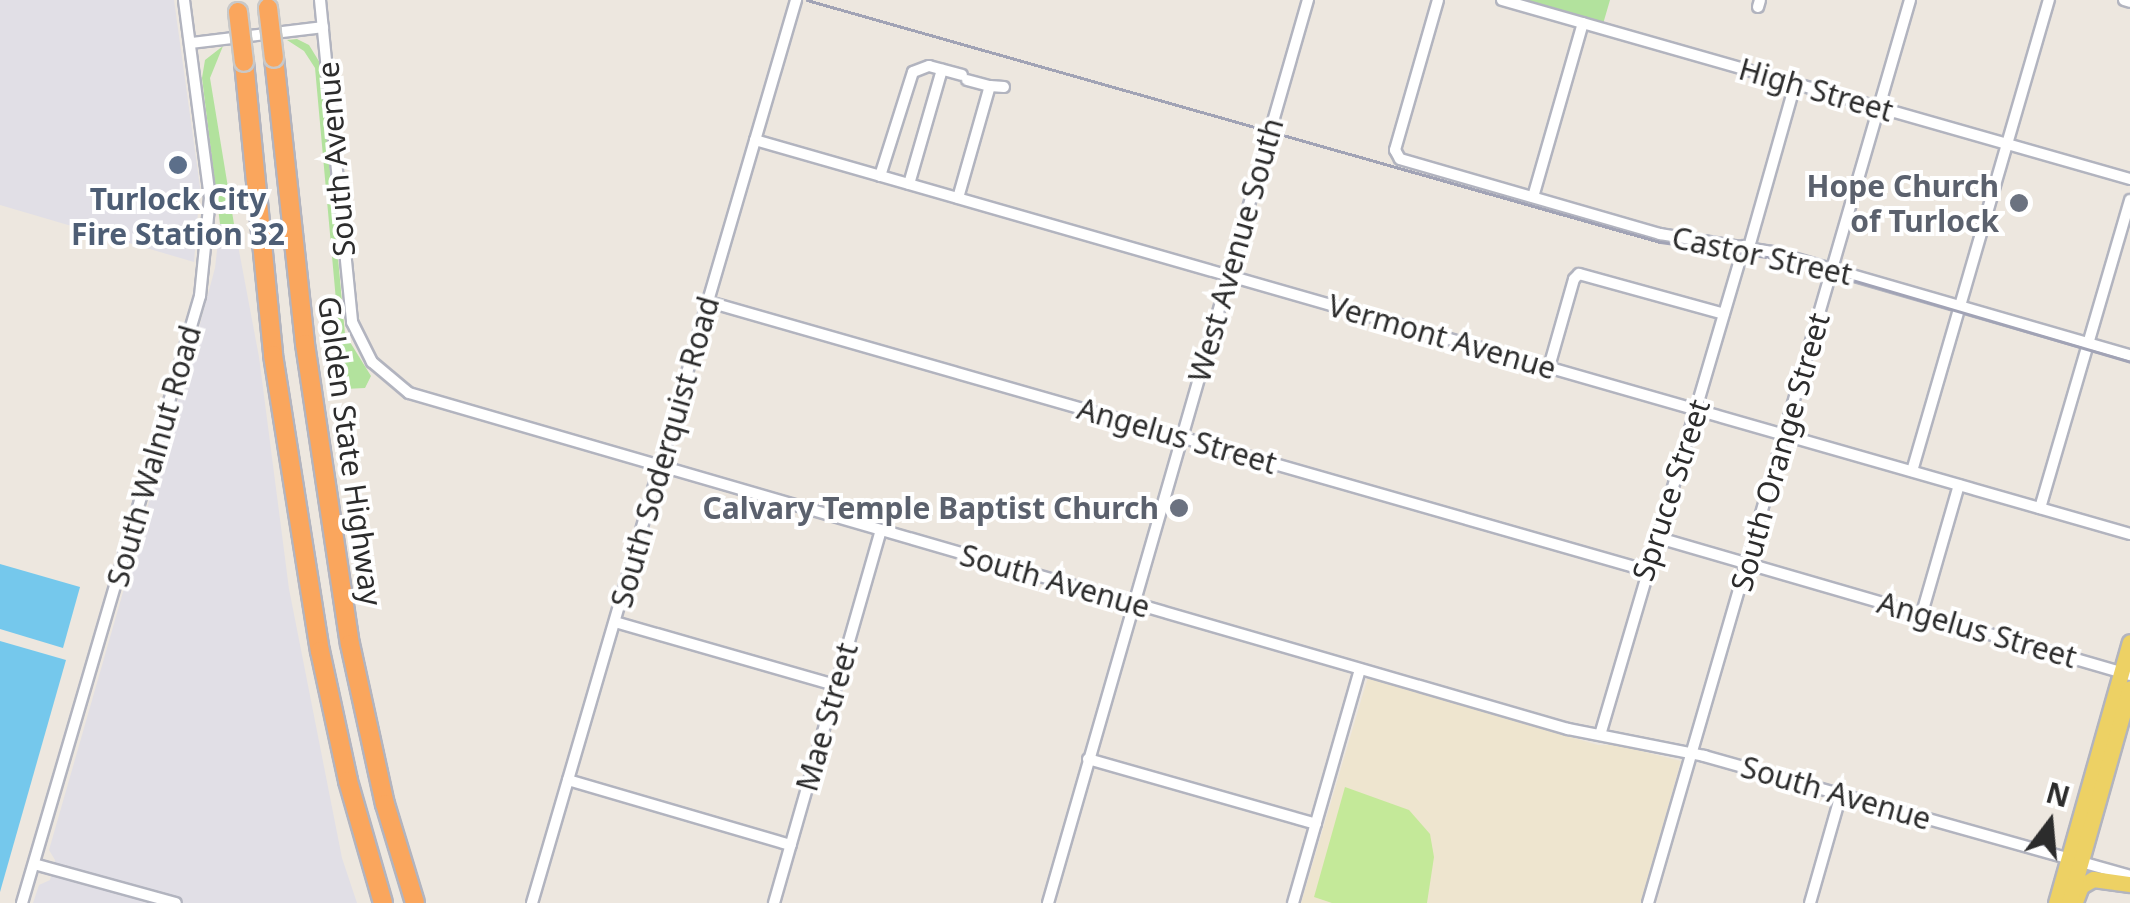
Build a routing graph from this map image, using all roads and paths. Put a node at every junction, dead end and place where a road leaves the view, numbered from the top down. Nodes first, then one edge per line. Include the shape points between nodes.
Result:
1 (184, 0) edge
2 (320, 0) edge
3 (796, 0) edge
4 (1308, 0) edge
5 (1438, 0) edge
6 (1502, 0) edge
7 (1910, 0) edge
8 (2049, 0) edge
9 (268, 4) edge
10 (237, 6) edge
11 (1582, 23) junction
12 (323, 27) junction
13 (190, 43) junction
14 (942, 70) junction
15 (1795, 84) junction
16 (990, 86) junction
17 (1004, 87) dead end
18 (1878, 107) junction
19 (755, 140) junction
20 (2007, 144) junction
21 (880, 176) junction
22 (2130, 179) edge
23 (909, 184) junction
24 (1532, 197) junction
25 (958, 198) junction
26 (2130, 200) edge
27 (1746, 247) junction
28 (1832, 270) junction
29 (1228, 276) junction
30 (709, 302) junction
31 (1960, 306) junction
32 (1724, 314) junction
33 (2088, 343) junction
34 (2130, 356) edge
35 (1549, 367) junction
36 (1697, 410) junction
37 (1785, 435) junction
38 (1182, 437) junction
39 (661, 468) junction
40 (1912, 471) junction
41 (1960, 485) junction
42 (2040, 508) junction
43 (882, 531) junction
44 (2130, 534) edge
45 (1659, 538) junction
46 (1748, 564) junction
47 (1645, 570) junction
48 (1134, 603) junction
49 (1922, 613) junction
50 (615, 622) junction
51 (2130, 642) edge
52 (1360, 669) junction
53 (836, 685) junction
54 (2126, 689) edge
55 (1600, 735) junction
56 (1692, 753) junction
57 (1088, 760) junction
58 (568, 780) junction
59 (1841, 794) junction
60 (1316, 824) junction
61 (790, 845) junction
62 (2073, 861) junction
63 (34, 864) junction
64 (2130, 876) edge
65 (2130, 884) edge
66 (22, 903) edge
67 (176, 903) edge
68 (383, 903) edge
69 (416, 903) edge
70 (532, 903) edge
71 (774, 903) edge
72 (1048, 903) edge
73 (1293, 903) edge
74 (1648, 903) edge
75 (1810, 903) edge
76 (2056, 903) edge
77 (2072, 903) edge

1 - 13 street, South Walnut Road
2 - 12 street, South Avenue
3 - 19 street, South Soderquist Road
4 - 29 street, West Avenue South
5 - 24 street, Castor Street via 1396,156
6 - 11 street, High Street
7 - 18 street, South Orange Street
8 - 20 street
9 - 69 highway, Golden State Highway, bridge via 305,344 350,644 377,772
10 - 68 highway, Golden State Highway, bridge via 273,355 317,631 348,781
11 - 15 street, High Street
11 - 24 street
12 - 13 street
12 - 39 street, South Avenue via 350,306 370,358 394,384 418,397
13 - 63 street, South Walnut Road via 210,198 200,296
14 - 16 street
14 - 21 street via 925,66 911,74
14 - 23 street
15 - 18 street, High Street
15 - 27 street, Spruce Street
16 - 17 street
16 - 25 street
18 - 20 street, High Street
18 - 28 street, South Orange Street
19 - 21 street, Vermont Avenue
19 - 30 street, South Soderquist Road
20 - 22 street, High Street
20 - 31 street
21 - 23 street, Vermont Avenue
23 - 25 street, Vermont Avenue
24 - 27 street, Castor Street via 1666,236
25 - 29 street, Vermont Avenue
26 - 33 street
27 - 28 street, Castor Street
27 - 32 street, Spruce Street
28 - 31 street, Castor Street
28 - 37 street, South Orange Street
29 - 35 street, Vermont Avenue
29 - 38 street, West Avenue South
30 - 38 street, Angelus Street
30 - 39 street, South Soderquist Road
31 - 33 street, Castor Street
31 - 40 street
32 - 35 street via 1577,274
32 - 36 street, Spruce Street
33 - 34 street, Castor Street
33 - 42 street
35 - 36 street, Vermont Avenue
36 - 37 street, Vermont Avenue
36 - 45 street, Spruce Street
37 - 40 street, Vermont Avenue
37 - 46 street, South Orange Street
38 - 47 street, Angelus Street
38 - 48 street, West Avenue South
39 - 43 street, South Avenue
39 - 50 street, South Soderquist Road
40 - 41 street, Vermont Avenue
41 - 42 street, Vermont Avenue
41 - 49 street
42 - 44 street, Vermont Avenue
43 - 48 street, South Avenue
43 - 53 street, Mae Street
45 - 46 street, Angelus Street
45 - 47 street, Spruce Street
46 - 49 street, Angelus Street
46 - 56 street, South Orange Street
47 - 55 street, Spruce Street
48 - 52 street, South Avenue
48 - 57 street, West Avenue South
49 - 54 street, Angelus Street
50 - 53 street
50 - 58 street, South Soderquist Road
51 - 54 main road
52 - 55 street, South Avenue
52 - 60 street
53 - 61 street, Mae Street
54 - 62 main road
55 - 56 street, South Avenue
56 - 59 street, South Avenue
56 - 74 street, South Orange Street
57 - 60 street
57 - 72 street, West Avenue South
58 - 61 street
58 - 70 street, South Soderquist Road
59 - 62 street, South Avenue
59 - 75 street
60 - 73 street
61 - 71 street, Mae Street
62 - 64 street, South Avenue
62 - 76 main road
62 - 77 main road
63 - 66 street, South Walnut Road
63 - 67 street
65 - 77 main road via 2093,879

